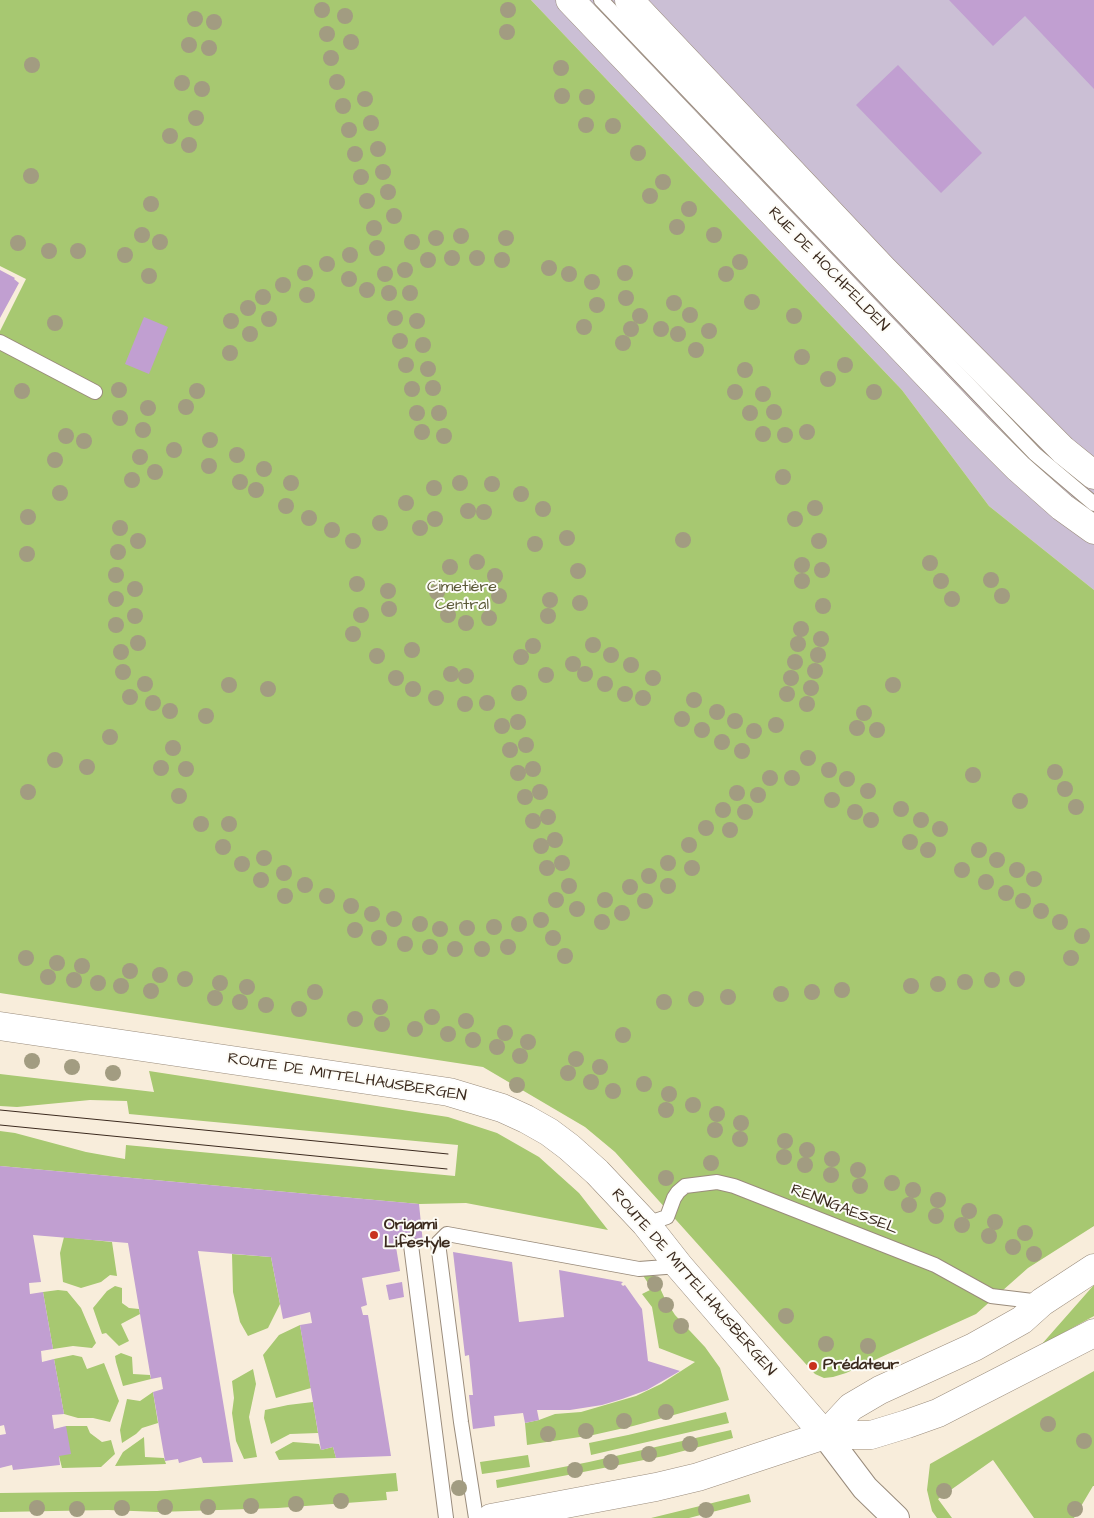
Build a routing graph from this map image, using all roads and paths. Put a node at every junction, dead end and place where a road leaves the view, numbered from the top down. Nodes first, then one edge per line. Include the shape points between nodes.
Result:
1 (570, 0) edge
2 (601, 0) edge
3 (629, 0) edge
4 (0, 342) edge
5 (95, 392) dead end
6 (1094, 475) edge
7 (1094, 504) edge
8 (1094, 530) edge
9 (0, 1026) edge
10 (646, 1224) junction
11 (411, 1245) dead end
12 (679, 1266) junction
13 (1094, 1268) edge
14 (1042, 1302) junction
15 (1094, 1333) edge
16 (824, 1436) junction
17 (446, 1518) edge
18 (476, 1518) edge
19 (491, 1518) edge
20 (896, 1518) edge

1 - 8 main road, RUE DE HOCHFELDEN via 1011,462
2 - 7 lane via 1035,454
3 - 6 main road via 882,269 1064,450
4 - 5 lane
9 - 10 main road, ROUTE DE MITTELHAUSBERGEN via 472,1098 502,1108 549,1132 597,1172
10 - 12 main road, ROUTE DE MITTELHAUSBERGEN
10 - 14 lane, RENNGAESSEL via 667,1218 674,1198 685,1186 717,1182 935,1265 992,1296
11 - 17 lane
12 - 16 main road, ROUTE DE MITTELHAUSBERGEN
12 - 18 lane via 640,1269 447,1234 438,1242
13 - 14 main road
14 - 16 main road via 1022,1320 974,1348 851,1406
15 - 16 main road via 915,1422 871,1435
16 - 19 main road via 698,1477
16 - 20 street via 876,1501

